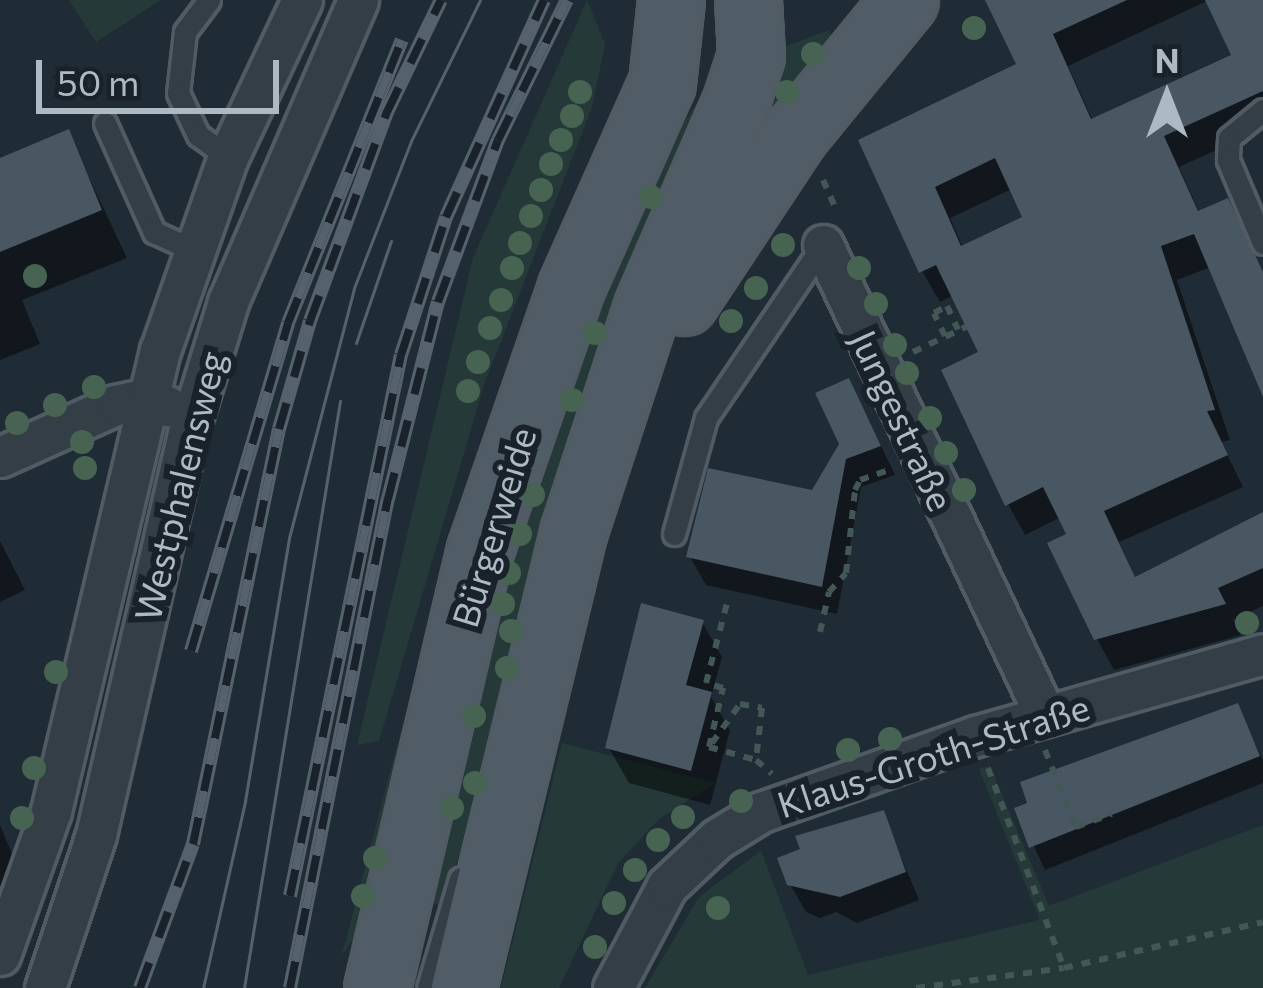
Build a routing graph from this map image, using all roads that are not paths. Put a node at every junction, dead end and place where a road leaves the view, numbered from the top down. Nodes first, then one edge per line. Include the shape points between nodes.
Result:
1 (209, 0) edge
2 (302, 0) edge
3 (358, 0) edge
4 (670, 0) edge
5 (736, 0) edge
6 (748, 0) edge
7 (905, 0) edge
8 (662, 83) junction
9 (1263, 110) edge
10 (105, 123) dead end
11 (228, 157) junction
12 (1263, 243) edge
13 (823, 245) joint
14 (193, 250) junction
15 (147, 398) junction
16 (189, 429) junction
17 (604, 431) junction
18 (0, 457) edge
19 (674, 534) dead end
20 (1263, 654) edge
21 (1045, 715) junction
22 (496, 835) junction
23 (0, 955) edge
24 (44, 988) edge
25 (377, 988) edge
26 (428, 988) edge
27 (463, 988) edge
28 (613, 988) edge

1 - 11 lane via 178,52 178,93 198,135
2 - 11 street, Westphalensweg
3 - 16 street, Westphalensweg via 265,205
4 - 8 main road, Bürgerweide via 672,46
5 - 8 main road, Bürgerweide
6 - 17 main road via 751,55 736,101 646,309
7 - 17 main road via 796,133
8 - 25 main road, Bürgerweide via 571,286 480,550
9 - 12 lane via 1229,138 1228,160
10 - 14 lane via 154,232
11 - 14 street, Westphalensweg
13 - 19 lane via 706,418
13 - 21 street, Jungestraße
14 - 15 street, Westphalensweg
15 - 16 street
15 - 18 street
15 - 23 street, Westphalensweg via 52,811
16 - 24 street, Westphalensweg via 96,836
17 - 22 main road
20 - 21 street, Klaus-Groth-Straße
21 - 28 street, Klaus-Groth-Straße via 819,786 717,839 658,899
22 - 26 lane via 470,858 455,889
22 - 27 main road

